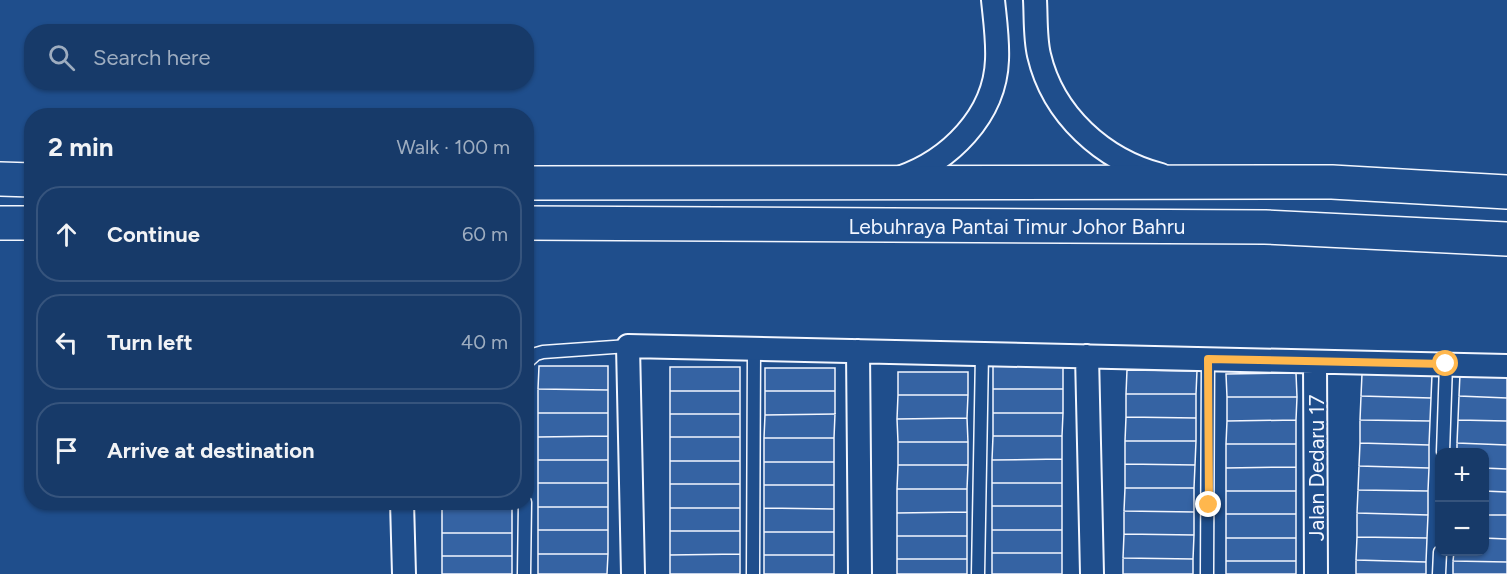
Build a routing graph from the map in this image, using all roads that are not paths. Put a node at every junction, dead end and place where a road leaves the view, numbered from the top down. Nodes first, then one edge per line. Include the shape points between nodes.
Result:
1 (993, 0) edge
2 (1035, 0) edge
3 (0, 179) edge
4 (24, 180) edge
5 (1188, 182) junction
6 (534, 183) edge
7 (887, 183) junction
8 (1507, 192) edge
9 (0, 223) edge
10 (24, 223) edge
11 (534, 223) edge
12 (1507, 239) edge
13 (628, 346) junction
14 (754, 349) junction
15 (858, 351) junction
16 (982, 354) junction
17 (534, 356) edge
18 (1087, 356) junction
19 (1208, 359) junction
20 (1315, 362) junction
21 (1446, 364) junction
22 (1507, 366) edge
23 (1443, 448) edge
24 (402, 510) edge
25 (525, 510) edge
26 (1440, 556) edge
27 (404, 574) edge
28 (524, 574) edge
29 (633, 574) edge
30 (753, 574) edge
31 (860, 574) edge
32 (978, 574) edge
33 (1092, 574) edge
34 (1207, 574) edge
35 (1316, 574) edge
36 (1439, 574) edge

1 - 7 street via 997,62 982,111 967,134 945,156 920,171
2 - 5 street via 1044,74 1069,118 1118,159
3 - 4 highway
5 - 7 highway, Lebuhraya Pantai Timur Johor Bahru
5 - 8 highway, Lebuhraya Pantai Timur Johor Bahru via 1332,182
6 - 7 highway, Lebuhraya Pantai Timur Johor Bahru
9 - 10 highway
11 - 12 highway, Lebuhraya Pantai Timur Johor Bahru via 1265,227
13 - 14 street
13 - 17 lane
13 - 29 street
14 - 15 street
14 - 30 lane
15 - 16 street
15 - 31 street
16 - 18 street
16 - 32 lane
18 - 19 street
18 - 33 street
19 - 20 street
19 - 34 lane
20 - 21 street
20 - 35 street, Jalan Dedaru 17
21 - 22 street
21 - 23 lane
24 - 27 street
25 - 28 lane
26 - 36 lane

